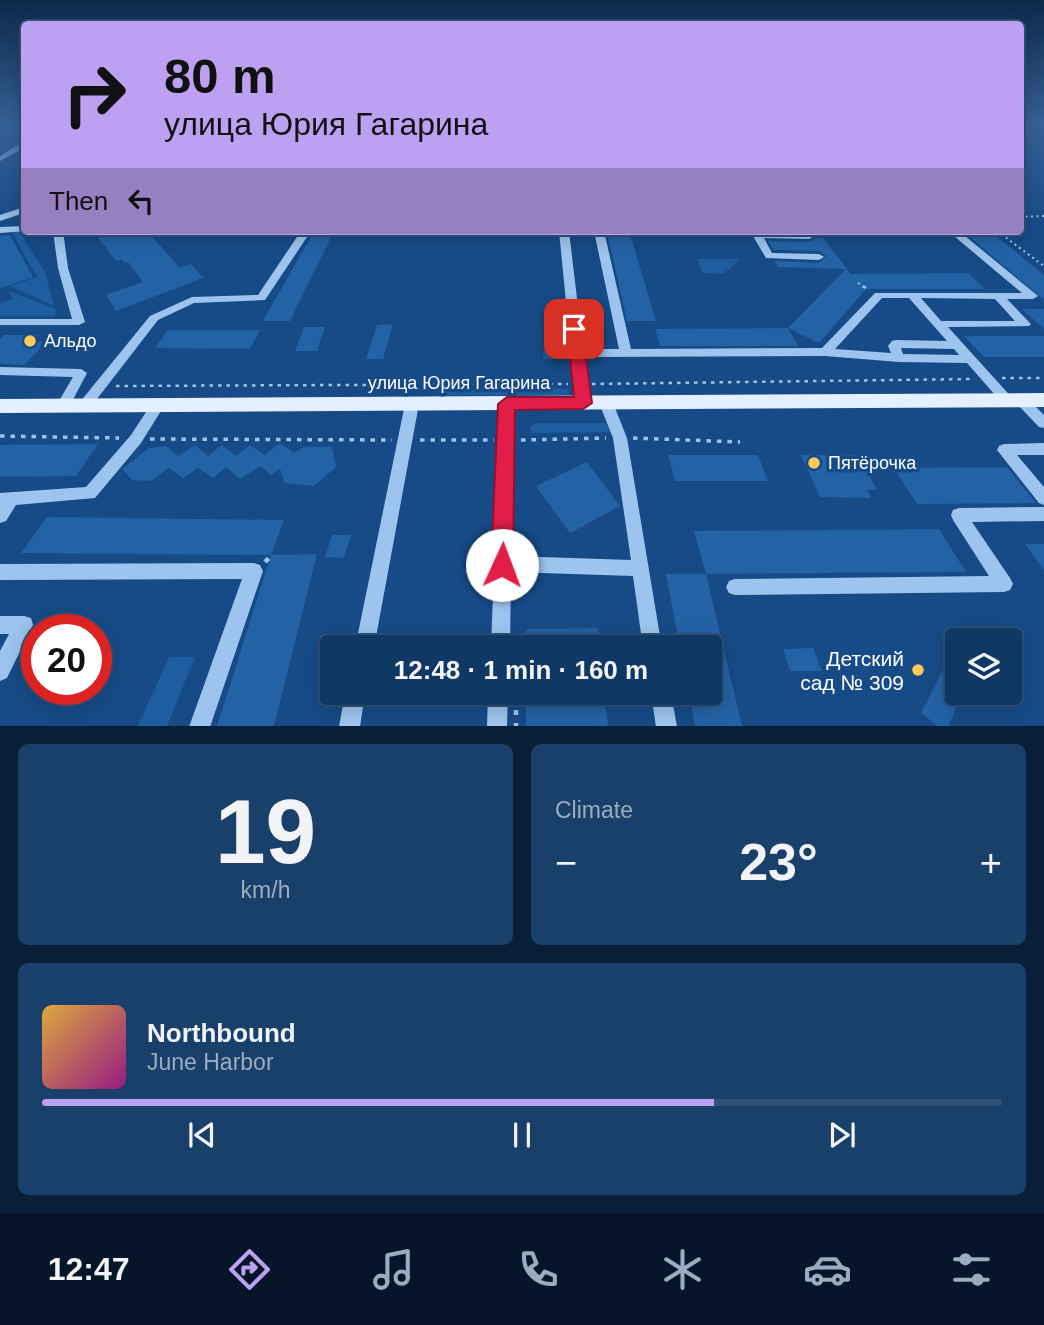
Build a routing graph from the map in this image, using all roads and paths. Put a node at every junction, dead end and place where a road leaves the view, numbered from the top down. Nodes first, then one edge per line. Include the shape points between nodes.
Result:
1 (21, 212) edge
2 (1024, 216) edge
3 (1044, 216) edge
4 (0, 218) edge
5 (21, 229) edge
6 (0, 230) edge
7 (58, 235) edge
8 (303, 235) edge
9 (564, 235) edge
10 (600, 235) edge
11 (758, 235) edge
12 (792, 235) edge
13 (808, 235) edge
14 (958, 235) edge
15 (1002, 235) edge
16 (819, 257) dead end
17 (1044, 266) edge
18 (912, 295) junction
19 (999, 297) junction
20 (1038, 297) edge
21 (0, 322) edge
22 (938, 324) junction
23 (957, 345) junction
24 (825, 352) junction
25 (577, 353) junction
26 (625, 353) junction
27 (899, 358) junction
28 (970, 359) junction
29 (0, 371) edge
30 (1015, 401) junction
31 (1044, 401) edge
32 (583, 403) junction
33 (606, 403) junction
34 (412, 404) junction
35 (507, 404) junction
36 (85, 405) junction
37 (0, 406) edge
38 (63, 406) junction
39 (158, 406) junction
40 (1044, 424) edge
41 (0, 436) edge
42 (620, 438) junction
43 (136, 439) junction
44 (405, 440) junction
45 (505, 440) junction
46 (740, 442) dead end
47 (1044, 449) edge
48 (1044, 498) edge
49 (6, 500) edge
50 (1044, 514) edge
51 (0, 516) edge
52 (502, 565) junction
53 (640, 568) junction
54 (0, 572) edge
55 (735, 587) dead end
56 (0, 625) edge
57 (367, 635) edge
58 (500, 635) edge
59 (651, 635) edge
60 (0, 671) edge
61 (353, 705) edge
62 (498, 705) edge
63 (663, 705) edge
64 (199, 726) edge
65 (349, 726) edge
66 (497, 726) edge
67 (667, 726) edge

1 - 4 street
2 - 3 path
5 - 6 street
7 - 21 street via 62,268 79,322
8 - 36 street via 261,298 192,300 154,318
9 - 25 street
10 - 26 street
11 - 16 street via 769,256
12 - 13 lane
14 - 20 street
15 - 17 path
18 - 19 street
18 - 22 street
18 - 24 street via 879,295
19 - 20 street
19 - 22 street via 1025,324
22 - 23 street
23 - 27 street via 896,344
23 - 28 street
24 - 26 street
24 - 27 street
25 - 26 street
25 - 32 street
27 - 28 street
28 - 30 street
29 - 38 street via 81,373
30 - 31 main road, улица Юрия Гагарина
30 - 33 main road, улица Юрия Гагарина
30 - 40 street
32 - 33 main road, улица Юрия Гагарина
32 - 35 main road, улица Юрия Гагарина
33 - 42 street
34 - 35 main road, улица Юрия Гагарина
34 - 39 main road, улица Юрия Гагарина
34 - 44 street
35 - 45 street
36 - 38 main road, улица Юрия Гагарина
36 - 39 main road, улица Юрия Гагарина
37 - 38 main road, улица Юрия Гагарина
39 - 43 street
41 - 43 path
42 - 45 path
42 - 46 path
42 - 53 street
43 - 44 path
43 - 49 street via 90,493
44 - 45 path
44 - 57 street
45 - 52 street
47 - 48 street via 1004,450
49 - 51 street
50 - 55 street via 959,515 1004,584
52 - 53 street
52 - 58 street
53 - 59 street
54 - 64 lane via 254,571
56 - 60 lane via 24,625
61 - 65 street
62 - 66 street
63 - 67 street

